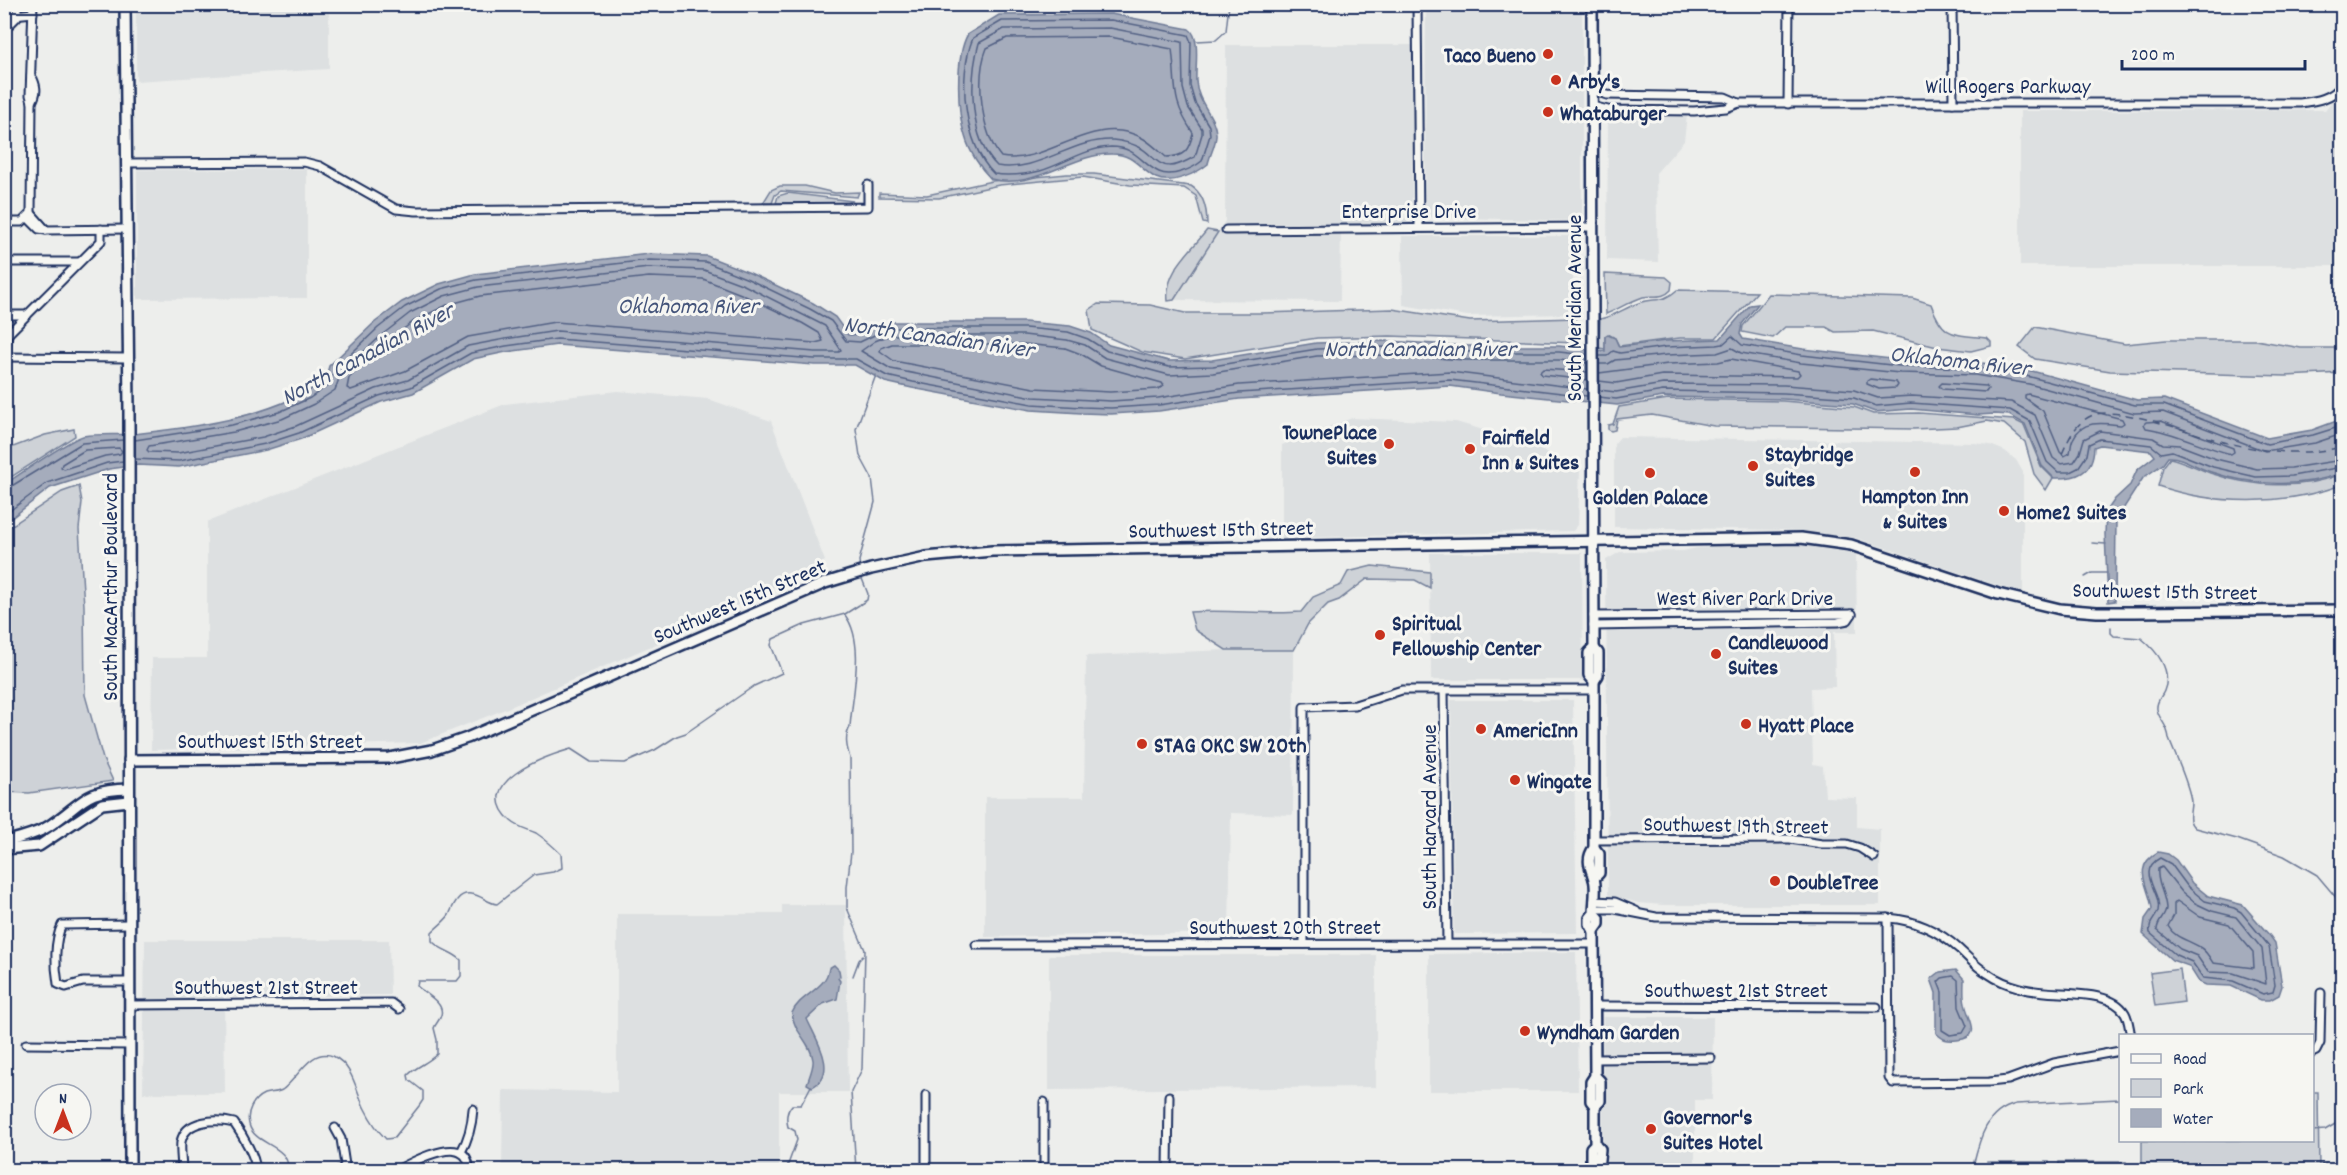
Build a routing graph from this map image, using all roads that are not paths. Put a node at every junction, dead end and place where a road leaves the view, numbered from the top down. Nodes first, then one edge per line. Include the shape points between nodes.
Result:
1 (17, 4) edge
2 (33, 4) edge
3 (125, 4) edge
4 (1417, 4) edge
5 (1592, 4) edge
6 (1789, 4) edge
7 (1952, 4) edge
8 (2338, 4) edge
9 (2343, 10) edge
10 (33, 13) junction
11 (17, 14) junction
12 (4, 16) edge
13 (4, 30) edge
14 (2343, 85) edge
15 (1592, 90) junction
16 (1660, 95) junction
17 (1684, 95) junction
18 (1739, 103) junction
19 (1953, 103) junction
20 (1788, 104) junction
21 (1592, 106) junction
22 (1660, 110) junction
23 (1684, 111) junction
24 (126, 164) junction
25 (868, 185) dead end
26 (29, 216) junction
27 (4, 222) edge
28 (1419, 227) junction
29 (1593, 227) junction
30 (101, 229) junction
31 (127, 229) junction
32 (1226, 230) dead end
33 (4, 262) edge
34 (79, 262) junction
35 (4, 315) edge
36 (27, 315) junction
37 (5, 357) edge
38 (128, 358) junction
39 (1593, 541) junction
40 (2343, 610) edge
41 (1673, 615) junction
42 (1759, 615) junction
43 (1640, 616) junction
44 (1593, 621) junction
45 (1760, 623) junction
46 (1673, 625) junction
47 (1640, 626) junction
48 (1594, 685) junction
49 (1444, 690) junction
50 (129, 760) junction
51 (129, 789) junction
52 (129, 801) junction
53 (71, 808) junction
54 (79, 819) junction
55 (4, 843) edge
56 (1594, 844) junction
57 (4, 849) edge
58 (1874, 857) dead end
59 (1594, 908) junction
60 (1888, 918) junction
61 (129, 924) junction
62 (1447, 943) junction
63 (1304, 944) junction
64 (1594, 944) junction
65 (976, 945) dead end
66 (130, 982) junction
67 (2321, 993) dead end
68 (130, 1005) junction
69 (1595, 1006) junction
70 (1877, 1007) dead end
71 (399, 1010) dead end
72 (2131, 1034) edge
73 (26, 1044) dead end
74 (130, 1045) junction
75 (2119, 1051) edge
76 (2314, 1052) edge
77 (1711, 1058) dead end
78 (1595, 1059) junction
79 (926, 1095) dead end
80 (1169, 1096) dead end
81 (1044, 1102) dead end
82 (473, 1109) dead end
83 (335, 1128) dead end
84 (1595, 1144) junction
85 (461, 1152) junction
86 (130, 1170) edge
87 (182, 1170) edge
88 (255, 1170) edge
89 (341, 1170) edge
90 (397, 1170) edge
91 (470, 1170) edge
92 (926, 1170) edge
93 (1044, 1170) edge
94 (1168, 1170) edge
95 (1593, 1170) edge
96 (1598, 1170) edge

1 - 11 street
2 - 10 street
3 - 24 main road, South MacArthur Boulevard
4 - 28 street
5 - 15 main road, South Meridian Avenue
6 - 20 street
7 - 19 street
8 - 9 street
10 - 11 street
10 - 26 street via 32,78 36,91 32,102
11 - 12 street
11 - 13 street
14 - 19 street, Will Rogers Parkway via 2319,101 2300,103
15 - 16 street, Will Rogers Parkway via 1607,95
15 - 21 main road, South Meridian Avenue
16 - 17 street, Will Rogers Parkway
16 - 22 street
17 - 18 street, Will Rogers Parkway via 1725,97
17 - 23 street
18 - 20 street, Will Rogers Parkway
18 - 23 street, Will Rogers Parkway via 1726,108
19 - 20 street, Will Rogers Parkway
21 - 22 street, Will Rogers Parkway via 1608,110
21 - 29 main road, South Meridian Avenue
22 - 23 street, Will Rogers Parkway
24 - 25 street via 304,162 320,166 390,207 416,211 868,207
24 - 31 main road, South MacArthur Boulevard
26 - 27 street via 22,222
26 - 30 street via 46,230
28 - 29 street, Enterprise Drive
28 - 32 street, Enterprise Drive
29 - 39 main road, South Meridian Avenue
30 - 31 street
30 - 34 street via 101,240
31 - 38 main road, South MacArthur Boulevard
33 - 34 street
34 - 36 street
35 - 36 street
36 - 37 street via 8,336
37 - 38 street
38 - 50 main road, South MacArthur Boulevard
39 - 40 main road, Southwest 15th Street via 1828,540 2060,609
39 - 44 main road, South Meridian Avenue
39 - 50 main road, Southwest 15th Street via 992,551 927,557 825,583 432,750 390,759
41 - 42 street, West River Park Drive
41 - 43 street, West River Park Drive
41 - 46 street
42 - 45 street
42 - 45 street, West River Park Drive via 1852,614 1848,620 1838,622
43 - 44 street, West River Park Drive
43 - 47 street
44 - 47 street, West River Park Drive
44 - 48 main road, South Meridian Avenue via 1589,675
45 - 46 street, West River Park Drive
46 - 47 street, West River Park Drive
48 - 49 street
48 - 56 main road, South Meridian Avenue
49 - 62 street, South Harvard Avenue
49 - 63 street via 1402,690 1356,705 1304,707
50 - 51 main road, South MacArthur Boulevard
51 - 52 main road, South MacArthur Boulevard
51 - 53 main road via 98,791
52 - 54 main road via 102,804
52 - 61 main road, South MacArthur Boulevard
53 - 54 main road
53 - 55 main road via 49,826
54 - 57 main road via 39,846
56 - 58 street, Southwest 19th Street via 1790,839 1847,844
56 - 59 main road, South Meridian Avenue via 1590,854
59 - 60 street via 1643,915
59 - 64 main road, South Meridian Avenue via 1590,918
60 - 72 street via 1923,926 1950,942 1987,974 2021,988 2111,1000 2124,1011
60 - 75 street via 1889,1078 1893,1083 2008,1080 2054,1063
61 - 66 main road, South MacArthur Boulevard
61 - 66 street via 62,925 58,934 58,984 66,987 83,982
62 - 63 street, Southwest 20th Street
62 - 64 street, Southwest 20th Street
63 - 65 street, Southwest 20th Street
64 - 69 main road, South Meridian Avenue
66 - 68 main road, South MacArthur Boulevard
67 - 76 street via 2320,1043
68 - 71 street, Southwest 21st Street via 391,1003
68 - 74 main road, South MacArthur Boulevard
69 - 70 street, Southwest 21st Street
69 - 78 main road, South Meridian Avenue
73 - 74 street
74 - 86 main road, South MacArthur Boulevard
77 - 78 street
78 - 84 main road, South Meridian Avenue via 1595,1076 1590,1082 1590,1101 1595,1106
79 - 92 street
80 - 94 street
81 - 93 street
82 - 85 street via 470,1132
83 - 89 street via 345,1165
84 - 95 main road, South Meridian Avenue via 1591,1148
84 - 96 main road, South Meridian Avenue via 1600,1149
85 - 90 street via 434,1154
85 - 91 street
87 - 88 street via 181,1140 189,1128 221,1120 234,1123 253,1156

